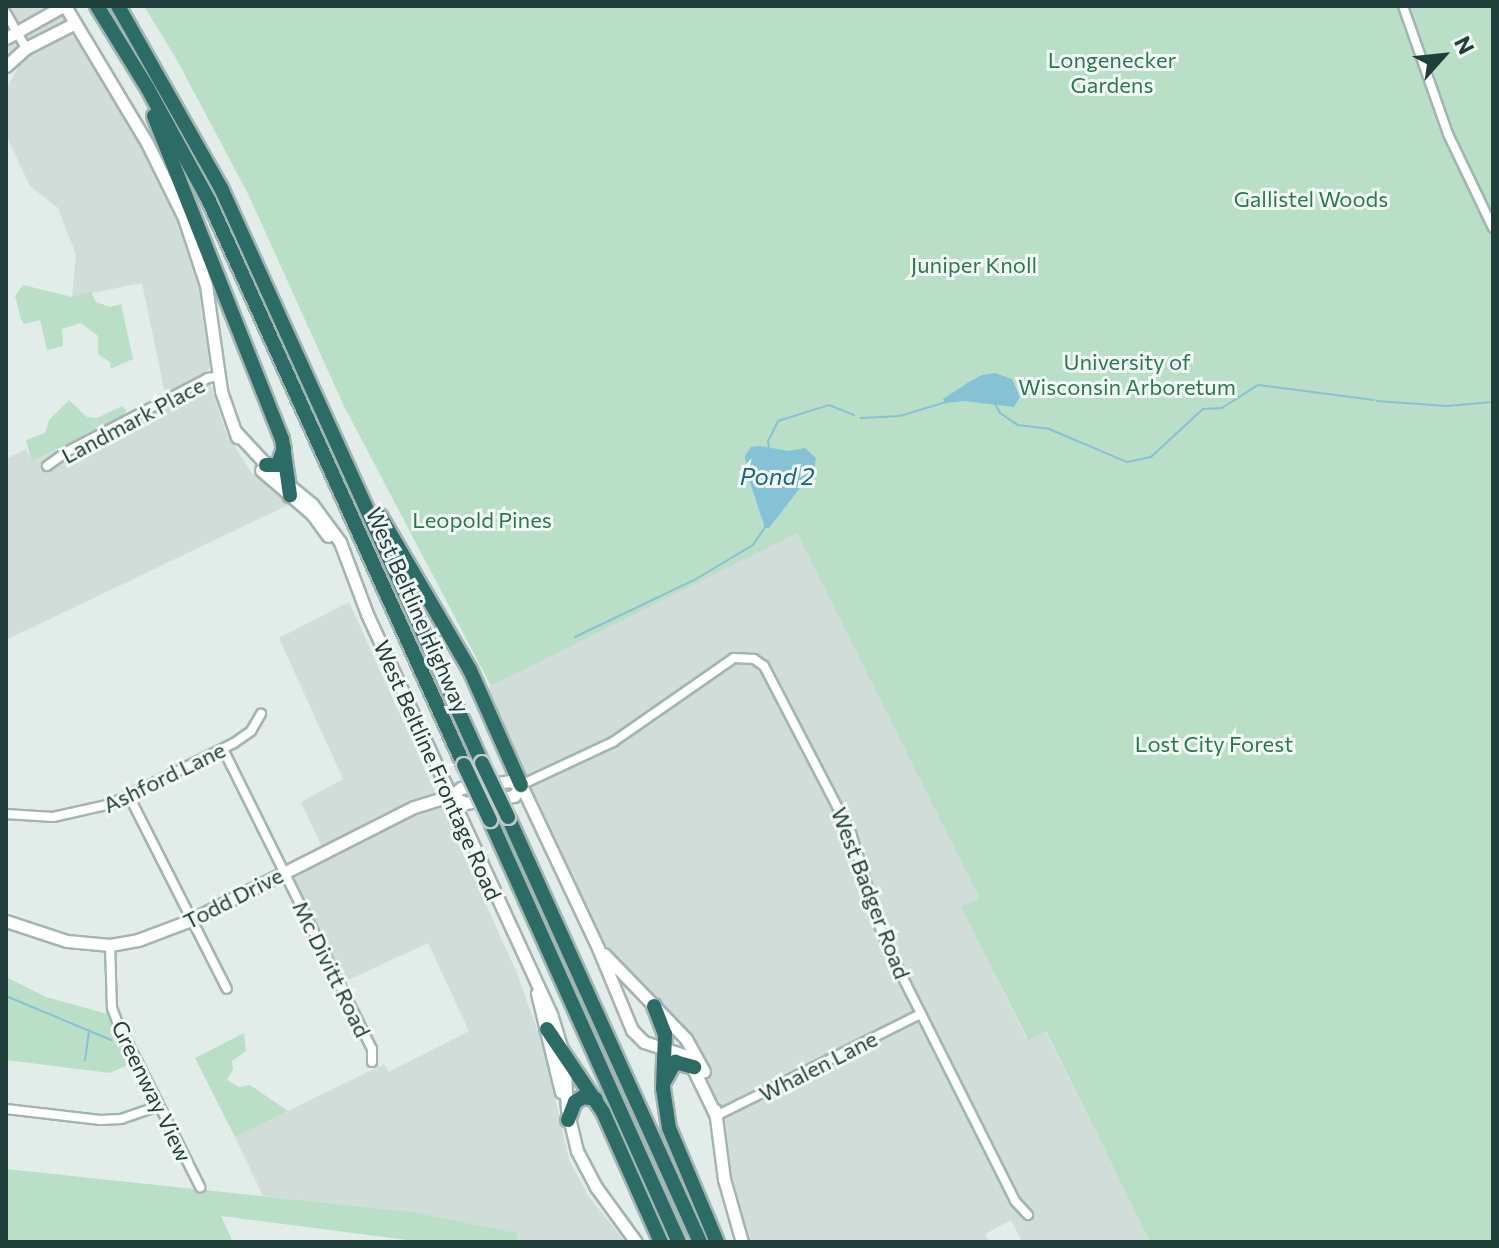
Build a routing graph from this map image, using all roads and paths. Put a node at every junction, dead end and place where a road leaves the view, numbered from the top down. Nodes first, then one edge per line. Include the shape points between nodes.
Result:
1 (64, 6) edge
2 (97, 6) edge
3 (118, 6) edge
4 (1403, 6) edge
5 (6, 13) edge
6 (75, 23) junction
7 (11, 35) edge
8 (118, 40) junction
9 (26, 48) junction
10 (6, 66) edge
11 (1493, 228) edge
12 (220, 376) junction
13 (323, 410) junction
14 (235, 431) junction
15 (284, 448) junction
16 (266, 465) junction
17 (47, 466) dead end
18 (288, 489) junction
19 (754, 659) joint
20 (261, 714) dead end
21 (223, 749) junction
22 (521, 785) junction
23 (129, 796) junction
24 (451, 796) junction
25 (6, 814) edge
26 (284, 872) junction
27 (191, 920) junction
28 (6, 921) edge
29 (110, 945) junction
30 (598, 948) junction
31 (536, 988) junction
32 (227, 989) dead end
33 (654, 1006) junction
34 (921, 1014) junction
35 (547, 1029) junction
36 (664, 1047) junction
37 (564, 1056) junction
38 (372, 1062) dead end
39 (694, 1067) junction
40 (663, 1088) junction
41 (596, 1099) junction
42 (566, 1100) junction
43 (159, 1106) junction
44 (6, 1109) edge
45 (716, 1116) junction
46 (568, 1120) junction
47 (200, 1187) dead end
48 (1028, 1215) dead end
49 (636, 1242) edge
50 (661, 1242) edge
51 (679, 1242) edge
52 (700, 1242) edge
53 (717, 1242) edge
54 (742, 1242) edge

1 - 6 street, West Beltline Frontage Road
1 - 7 street
2 - 8 highway, West Beltline Highway
3 - 13 highway, West Beltline Highway via 221,188
4 - 11 street via 1448,134
5 - 7 street
6 - 9 street
6 - 12 street, West Beltline Frontage Road via 147,143 184,218 206,285
7 - 9 street
8 - 15 highway via 168,147
8 - 51 highway, West Beltline Highway, bridge via 209,201
9 - 10 street
12 - 14 street, West Beltline Frontage Road
12 - 17 street, Landmark Place via 78,445
13 - 22 highway via 463,657
13 - 52 highway, West Beltline Highway, bridge
14 - 16 street, West Beltline Frontage Road
14 - 18 street, West Beltline Frontage Road via 249,457
15 - 16 highway via 278,465
15 - 18 highway
16 - 18 street, West Beltline Frontage Road
18 - 24 street, West Beltline Frontage Road via 326,519
19 - 22 street, Todd Drive via 734,658 613,742
19 - 34 street, West Badger Road via 771,675 851,833 882,934
20 - 21 street, Ashford Lane via 251,731
21 - 23 street, Ashford Lane
21 - 26 street, Mc Divitt Road
22 - 24 street, Todd Drive via 514,796 465,803
22 - 30 street
23 - 25 street, Ashford Lane via 73,815
23 - 27 street
24 - 26 street, Todd Drive via 414,807
24 - 31 street, West Beltline Frontage Road
26 - 27 street, Todd Drive
26 - 38 street, Mc Divitt Road via 372,1049
27 - 29 street, Todd Drive
27 - 32 street
28 - 29 street, Todd Drive via 67,941
29 - 43 street, Greenway View via 112,1008
30 - 33 street
30 - 36 street via 632,1030 644,1042
31 - 35 street, West Beltline Frontage Road
31 - 37 street, West Beltline Frontage Road
33 - 36 highway via 663,1026
33 - 45 street via 696,1054
34 - 45 street, Whalen Lane
34 - 48 street, West Badger Road via 1015,1201
35 - 37 highway
35 - 42 street, West Beltline Frontage Road
36 - 39 street via 687,1056
36 - 40 highway
37 - 41 highway
37 - 42 street, West Beltline Frontage Road
39 - 40 highway via 670,1065
39 - 45 street
40 - 53 highway via 674,1146
41 - 46 highway via 575,1102
41 - 50 highway
42 - 46 street, West Beltline Frontage Road
43 - 44 street via 100,1120
43 - 47 street, Greenway View
45 - 54 street via 724,1179
46 - 49 street, West Beltline Frontage Road via 586,1170

